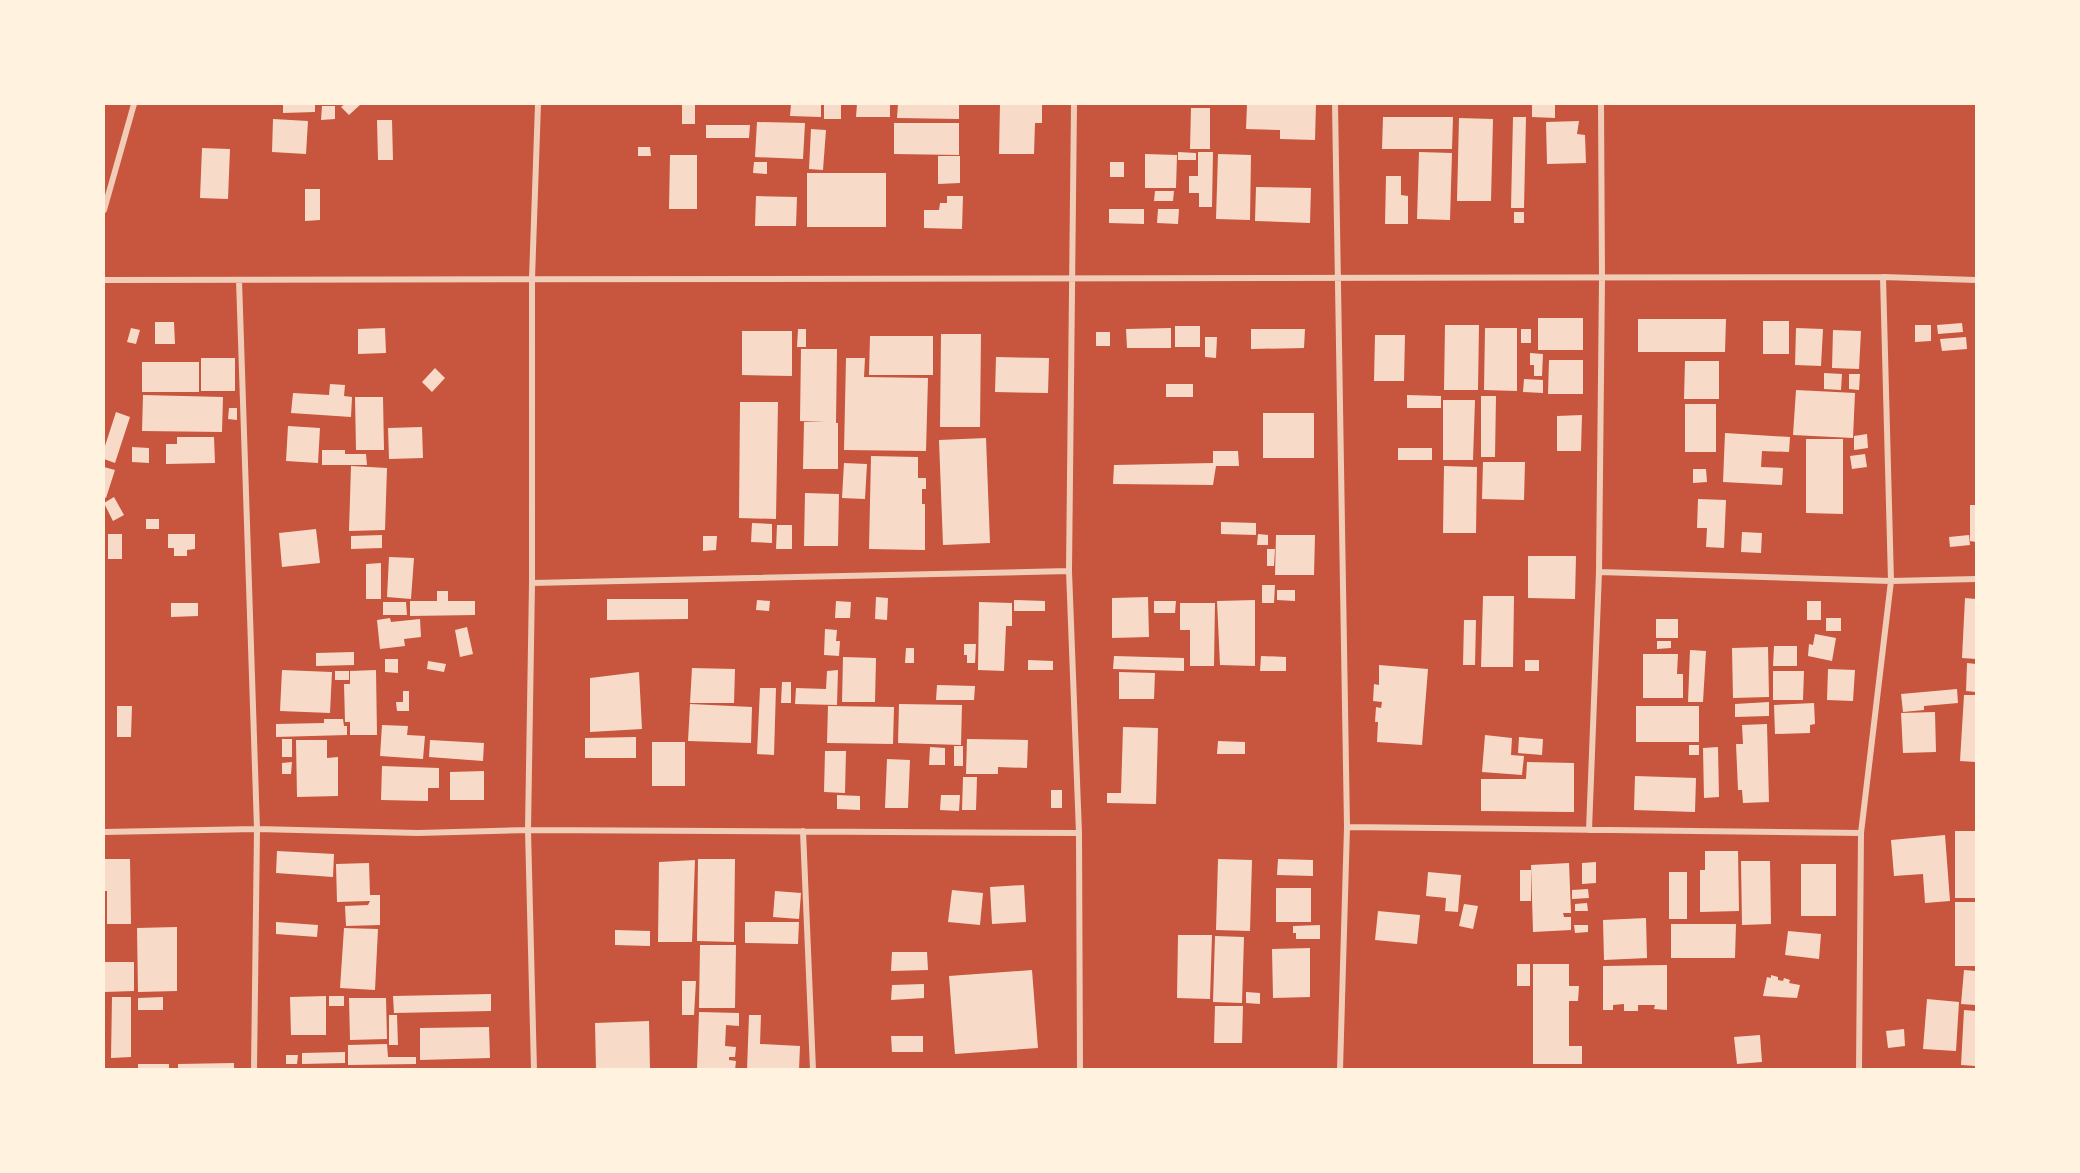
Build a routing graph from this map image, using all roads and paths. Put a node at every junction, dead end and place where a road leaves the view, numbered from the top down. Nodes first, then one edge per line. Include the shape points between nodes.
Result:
1 (134, 104) edge
2 (538, 104) edge
3 (1074, 104) edge
4 (1335, 104) edge
5 (1601, 104) edge
6 (104, 210) edge
7 (1883, 277) junction
8 (1073, 278) junction
9 (1339, 278) junction
10 (1602, 278) junction
11 (532, 279) junction
12 (104, 280) edge
13 (239, 280) junction
14 (1977, 280) edge
15 (1069, 571) junction
16 (1599, 572) junction
17 (1977, 579) edge
18 (1891, 580) junction
19 (532, 583) junction
20 (1347, 827) junction
21 (257, 829) junction
22 (528, 830) junction
23 (1589, 830) junction
24 (803, 831) junction
25 (104, 832) edge
26 (1079, 833) junction
27 (1862, 833) junction
28 (254, 1070) edge
29 (534, 1070) edge
30 (813, 1070) edge
31 (1080, 1070) edge
32 (1340, 1070) edge
33 (1859, 1070) edge

1 - 6 street
2 - 11 street
3 - 8 street
4 - 9 street
5 - 10 street
7 - 10 street
7 - 14 street
7 - 18 street
8 - 9 street
8 - 11 street
8 - 15 street
9 - 10 street
9 - 20 street
10 - 16 street
11 - 13 street
11 - 19 street
12 - 13 street
13 - 21 street
15 - 19 street
15 - 26 street
16 - 18 street
16 - 23 street
17 - 18 street
18 - 27 street
19 - 22 street
20 - 23 street
20 - 32 street
21 - 22 street via 418,833
21 - 25 street
21 - 28 street
22 - 24 street
22 - 29 street
23 - 27 street
24 - 26 street
24 - 30 street
26 - 31 street
27 - 33 street

